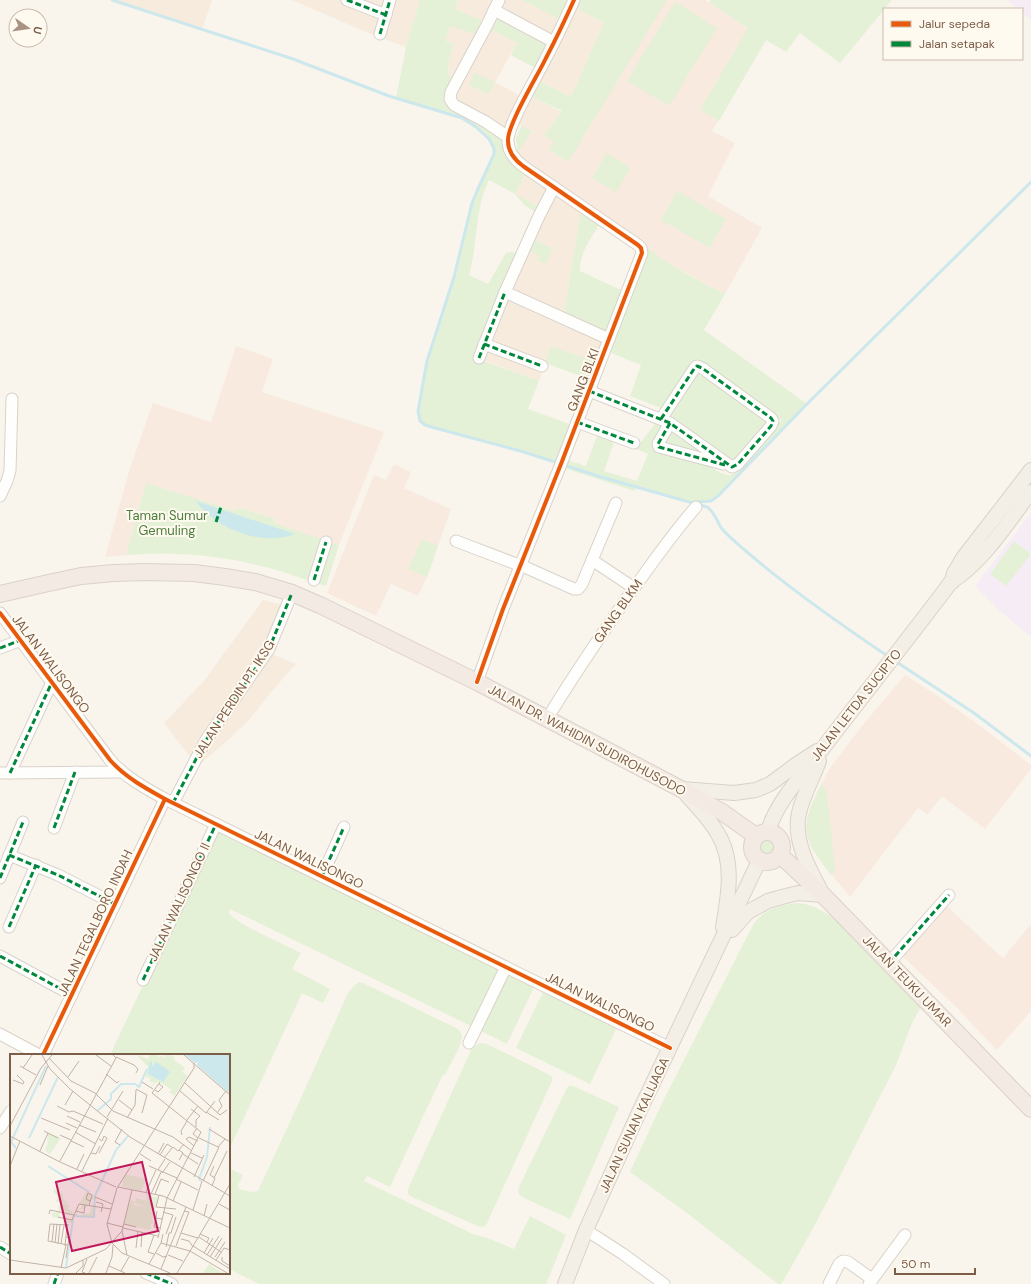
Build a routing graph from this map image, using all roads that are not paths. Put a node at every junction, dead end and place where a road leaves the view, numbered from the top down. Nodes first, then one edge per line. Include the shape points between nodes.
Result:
1 (346, 0) edge
2 (390, 0) edge
3 (574, 0) edge
4 (496, 5) edge
5 (386, 15) junction
6 (380, 34) dead end
7 (554, 42) junction
8 (508, 138) junction
9 (554, 187) junction
10 (505, 292) junction
11 (609, 339) junction
12 (484, 344) junction
13 (479, 358) dead end
14 (542, 366) dead end
15 (589, 391) junction
16 (12, 399) dead end
17 (665, 421) junction
18 (577, 422) junction
19 (634, 443) dead end
20 (730, 466) junction
21 (1031, 470) edge
22 (1031, 492) edge
23 (0, 496) edge
24 (616, 502) dead end
25 (696, 507) dead end
26 (456, 541) dead end
27 (326, 542) dead end
28 (592, 560) junction
29 (520, 565) junction
30 (314, 580) dead end
31 (952, 582) junction
32 (634, 588) junction
33 (292, 593) junction
34 (0, 594) edge
35 (0, 613) edge
36 (21, 640) junction
37 (0, 648) edge
38 (52, 682) junction
39 (477, 682) junction
40 (547, 719) junction
41 (824, 747) junction
42 (75, 772) junction
43 (122, 772) junction
44 (5, 773) edge
45 (681, 788) junction
46 (169, 801) junction
47 (23, 822) dead end
48 (216, 824) junction
49 (344, 827) dead end
50 (54, 828) dead end
51 (762, 834) junction
52 (9, 855) junction
53 (780, 855) junction
54 (759, 861) junction
55 (36, 865) junction
56 (322, 876) junction
57 (0, 878) edge
58 (823, 895) junction
59 (949, 895) dead end
60 (115, 904) junction
61 (9, 927) dead end
62 (719, 945) junction
63 (0, 956) edge
64 (889, 963) junction
65 (506, 967) junction
66 (143, 980) dead end
67 (72, 995) junction
68 (0, 1034) edge
69 (469, 1043) dead end
70 (670, 1048) junction
71 (37, 1054) edge
72 (43, 1054) edge
73 (1031, 1109) edge
74 (10, 1113) edge
75 (0, 1128) edge
76 (586, 1230) junction
77 (905, 1235) dead end
78 (0, 1247) edge
79 (10, 1253) edge
80 (148, 1274) edge
81 (870, 1281) edge
82 (172, 1284) edge
83 (565, 1284) edge
84 (664, 1284) edge
85 (829, 1284) edge

1 - 5 street
2 - 5 street
3 - 7 street
4 - 7 street
4 - 8 street via 451,92 450,99 454,105 486,122
5 - 6 street
7 - 8 street via 511,125
8 - 9 street, GANG BLKI via 509,147 516,159
9 - 10 street
9 - 11 street, GANG BLKI via 641,248 641,255
10 - 11 street
10 - 12 street
11 - 15 street, GANG BLKI
12 - 13 street
12 - 14 street
15 - 17 street
15 - 18 street, GANG BLKI
16 - 23 street via 10,471
17 - 20 street
17 - 20 street via 659,447
17 - 20 street via 694,369 697,366 701,367 773,421 738,464
18 - 19 street
18 - 29 street, GANG BLKI
21 - 31 main road, JALAN LETDA SUCIPTO via 963,558
22 - 31 main road, JALAN LETDA SUCIPTO via 979,558 963,575
24 - 28 street
25 - 32 street, GANG BLKM
26 - 29 street
27 - 30 street
28 - 29 street via 581,587 576,590
28 - 32 street
29 - 39 street, GANG BLKI
31 - 41 main road, JALAN LETDA SUCIPTO
32 - 40 street, GANG BLKM
33 - 34 highway, JALAN DR. WAHIDIN SUDIROHUSODO via 255,582 225,577 194,573 144,572 81,576
33 - 39 highway, JALAN DR. WAHIDIN SUDIROHUSODO
33 - 46 street, JALAN PERDIN PT. IKSG via 269,649 206,740
35 - 36 street, JALAN WALISONGO
36 - 37 street
36 - 38 street, JALAN WALISONGO
38 - 43 street, JALAN WALISONGO via 110,760
38 - 44 street
39 - 40 highway, JALAN DR. WAHIDIN SUDIROHUSODO
40 - 45 highway, JALAN DR. WAHIDIN SUDIROHUSODO
41 - 45 main road via 770,784 756,790 734,794
41 - 51 main road, JALAN LETDA SUCIPTO
41 - 58 main road via 801,806 798,822 798,833 805,859
42 - 43 street
42 - 44 street
42 - 50 street
43 - 46 street, JALAN WALISONGO
45 - 51 highway, JALAN DR. WAHIDIN SUDIROHUSODO
45 - 62 main road via 716,830 727,858 729,887
46 - 48 street, JALAN WALISONGO
46 - 60 street, JALAN TEGALBORO INDAH
47 - 52 street
48 - 56 street, JALAN WALISONGO
48 - 66 street, JALAN WALISONGO II
49 - 56 street
51 - 53 highway via 778,836 782,850
51 - 54 highway via 753,840 752,849
52 - 55 street
52 - 57 street
53 - 54 highway via 773,861
53 - 58 highway, JALAN TEUKU UMAR
54 - 62 main road, JALAN SUNAN KALIJAGA
55 - 60 street
55 - 61 street
56 - 65 street, JALAN WALISONGO
58 - 62 main road via 798,893 768,901 748,912
58 - 64 highway, JALAN TEUKU UMAR
59 - 64 street
60 - 67 street, JALAN TEGALBORO INDAH
62 - 70 main road, JALAN SUNAN KALIJAGA
63 - 67 street
64 - 73 highway, JALAN TEUKU UMAR
65 - 69 street
65 - 70 street, JALAN WALISONGO
67 - 72 street, JALAN TEGALBORO INDAH
68 - 71 street
70 - 76 main road, JALAN SUNAN KALIJAGA
74 - 75 street
76 - 83 main road, JALAN SUNAN KALIJAGA
76 - 84 street
77 - 81 street
78 - 79 street
80 - 82 street
81 - 85 street via 850,1263 844,1261 839,1264

